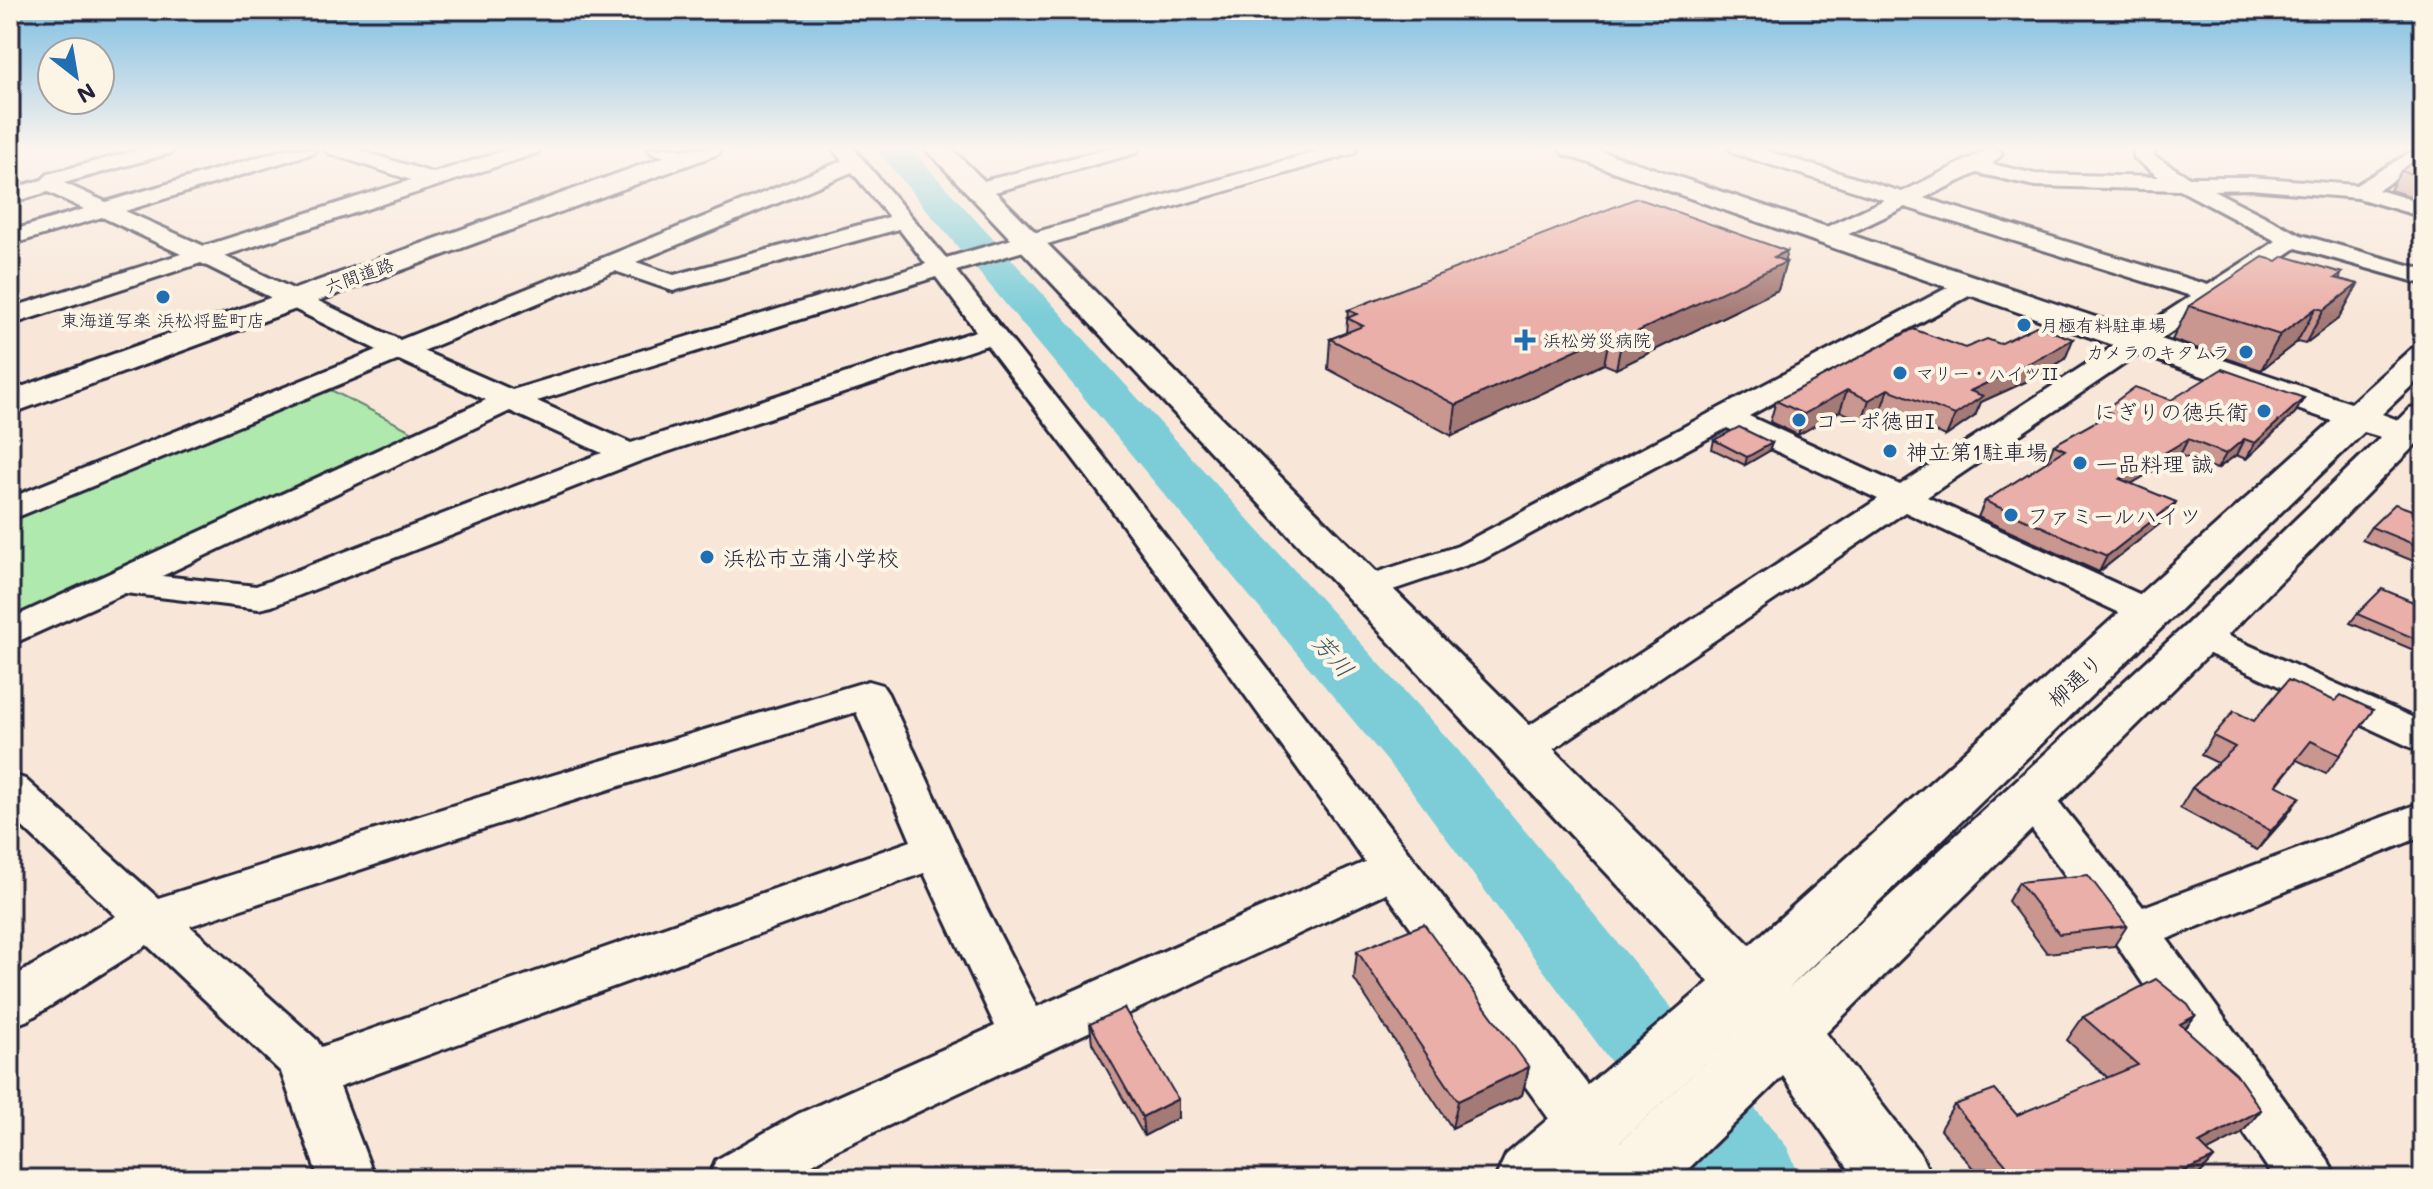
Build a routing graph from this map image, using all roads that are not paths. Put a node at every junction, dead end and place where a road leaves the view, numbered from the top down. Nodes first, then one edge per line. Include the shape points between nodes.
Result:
1 (95, 204) edge
2 (120, 204) edge
3 (357, 204) edge
4 (544, 204) edge
5 (741, 204) edge
6 (891, 204) edge
7 (993, 204) edge
8 (1157, 204) edge
9 (1740, 204) edge
10 (1896, 204) edge
11 (1921, 204) edge
12 (2224, 204) edge
13 (2404, 204) edge
14 (105, 209) junction
15 (2423, 210) edge
16 (904, 220) junction
17 (1828, 235) junction
18 (10, 238) edge
19 (2293, 240) junction
20 (1025, 243) junction
21 (203, 255) junction
22 (613, 262) junction
23 (945, 267) junction
24 (2423, 277) edge
25 (1971, 285) junction
26 (2211, 294) junction
27 (294, 299) junction
28 (10, 317) edge
29 (991, 335) junction
30 (2138, 343) junction
31 (401, 351) junction
32 (2423, 356) edge
33 (511, 400) junction
34 (10, 403) edge
35 (1728, 417) junction
36 (2359, 418) junction
37 (2417, 430) edge
38 (629, 454) junction
39 (1905, 500) junction
40 (10, 510) edge
41 (122, 582) junction
42 (1366, 588) junction
43 (2148, 612) junction
44 (10, 633) edge
45 (2201, 636) junction
46 (2423, 739) edge
47 (1522, 750) junction
48 (10, 790) edge
49 (2031, 797) junction
50 (2423, 818) edge
51 (937, 850) junction
52 (1394, 869) junction
53 (149, 920) junction
54 (2134, 931) junction
55 (10, 1005) edge
56 (1757, 1018) junction
57 (1026, 1037) junction
58 (309, 1075) junction
59 (1612, 1154) edge
60 (347, 1179) edge
61 (736, 1179) edge
62 (1530, 1179) edge
63 (1897, 1179) edge
64 (2308, 1179) edge

1 - 14 street
2 - 14 street
3 - 21 street
4 - 27 street, 六間道路
5 - 22 street
6 - 16 street
7 - 20 street
8 - 20 street
9 - 17 street
10 - 17 street
11 - 26 street
12 - 19 street
13 - 15 street
14 - 18 street
14 - 21 street
16 - 22 street via 681,282
16 - 23 street
17 - 25 street
19 - 24 street
19 - 26 street
20 - 23 street
20 - 42 street
21 - 27 street
21 - 28 street
22 - 31 street
23 - 29 street
23 - 33 street
25 - 30 street
25 - 35 street
26 - 30 street
27 - 31 street
27 - 34 street, 六間道路
29 - 38 street
29 - 52 street via 1115,492
30 - 36 street
30 - 39 street
31 - 33 street
31 - 40 street
32 - 36 street, 柳通り
33 - 38 street
33 - 41 street
35 - 39 street
35 - 42 street via 1470,553
36 - 37 street
36 - 43 street, 柳通り
37 - 45 street
38 - 41 street via 259,598
39 - 43 street
39 - 47 street
41 - 44 street
42 - 47 street
43 - 56 street, 柳通り
45 - 46 street
45 - 49 street
47 - 56 street
48 - 53 street
49 - 54 street
49 - 56 street
50 - 54 street
51 - 53 street via 868,694
51 - 57 street
51 - 58 street
52 - 57 street
52 - 59 street
53 - 55 street
53 - 58 street via 299,1056
54 - 64 street
56 - 59 street
56 - 63 street
57 - 61 street via 817,1132
58 - 60 street
59 - 62 street

